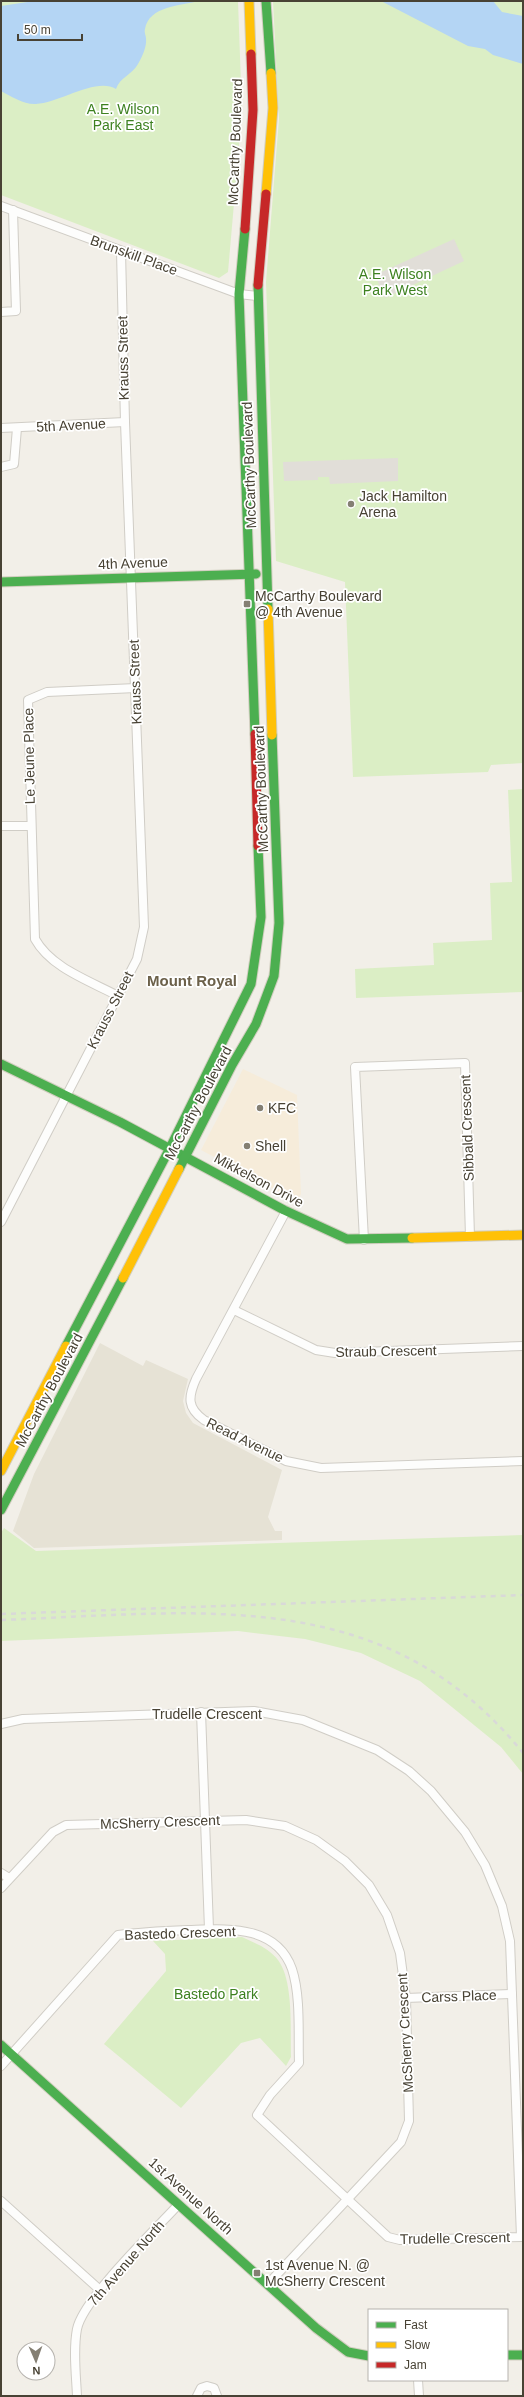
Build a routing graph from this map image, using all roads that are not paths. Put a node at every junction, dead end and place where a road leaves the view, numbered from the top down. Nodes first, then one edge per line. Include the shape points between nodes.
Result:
1 (266, 2) edge
2 (250, 3) edge
3 (1, 206) edge
4 (13, 210) junction
5 (121, 251) junction
6 (239, 294) junction
7 (257, 296) junction
8 (1, 312) edge
9 (125, 422) junction
10 (1, 428) edge
11 (17, 428) junction
12 (1, 467) edge
13 (267, 573) junction
14 (249, 574) junction
15 (132, 576) junction
16 (1, 582) edge
17 (136, 688) junction
18 (1, 826) edge
19 (30, 826) junction
20 (118, 996) junction
21 (1, 1064) edge
22 (67, 1095) junction
23 (170, 1148) junction
24 (185, 1157) junction
25 (286, 1211) junction
26 (1, 1222) edge
27 (523, 1235) edge
28 (470, 1237) junction
29 (364, 1240) junction
30 (234, 1310) junction
31 (523, 1346) edge
32 (523, 1461) edge
33 (1, 1471) edge
34 (1, 1510) edge
35 (201, 1712) junction
36 (1, 1724) edge
37 (205, 1820) junction
38 (1, 1873) edge
39 (9, 1878) junction
40 (1, 1888) edge
41 (209, 1929) junction
42 (512, 1994) junction
43 (406, 1998) junction
44 (1, 2045) edge
45 (12, 2054) junction
46 (1, 2066) edge
47 (346, 2200) junction
48 (1, 2201) edge
49 (178, 2205) junction
50 (268, 2284) junction
51 (100, 2290) junction
52 (508, 2355) edge
53 (523, 2355) edge
54 (368, 2356) edge
55 (418, 2381) edge
56 (77, 2396) edge
57 (197, 2396) edge
58 (217, 2396) edge
59 (419, 2396) edge

1 - 7 main road, McCarthy Boulevard via 272,108
2 - 6 main road, McCarthy Boulevard via 253,110
3 - 4 street, Brunskill Place
4 - 5 street, Brunskill Place
4 - 8 street via 16,311
5 - 6 street, Brunskill Place
5 - 9 street, Krauss Street
6 - 7 street, Brunskill Place
6 - 14 main road, McCarthy Boulevard
7 - 13 main road, McCarthy Boulevard
9 - 11 street, 5th Avenue
9 - 15 street, Krauss Street
10 - 11 street, 5th Avenue
11 - 12 street, 5th Avenue via 14,464
13 - 14 main road, 4th Avenue
13 - 24 main road, McCarthy Boulevard via 279,923 274,976 256,1024
14 - 15 main road, 4th Avenue
14 - 23 main road, McCarthy Boulevard via 260,925 251,984
15 - 16 main road, 4th Avenue
15 - 17 street, Krauss Street
17 - 19 street, Le Jeune Place via 47,692 28,700
17 - 20 street, Krauss Street via 144,927 137,959
18 - 19 street
19 - 20 street, Le Jeune Place via 35,939 42,952 67,969
20 - 22 street, Krauss Street
21 - 22 main road, Mikkelson Drive
22 - 23 main road, Mikkelson Drive
22 - 26 street, Krauss Street
23 - 24 main road, Mikkelson Drive
23 - 33 main road, McCarthy Boulevard
24 - 25 main road, Mikkelson Drive
24 - 34 main road, McCarthy Boulevard
25 - 29 main road, Mikkelson Drive via 337,1236
25 - 30 street, Read Avenue
27 - 28 main road, Mikkelson Drive
28 - 29 main road, Mikkelson Drive
28 - 29 street, Sibbald Crescent via 465,1063 355,1066
30 - 31 street, Straub Crescent via 316,1350 335,1353
30 - 32 street, Read Avenue via 191,1391 190,1401 194,1413 204,1420 286,1461 321,1468
35 - 36 street, Trudelle Crescent via 23,1719
35 - 37 street
35 - 42 street, Trudelle Crescent via 254,1711 303,1720 377,1750 409,1771 426,1786 446,1806 485,1865 502,1906 510,1941
37 - 39 street, McSherry Crescent via 66,1825 53,1832
37 - 41 street
37 - 43 street, McSherry Crescent via 246,1820 285,1826 316,1840 345,1861 369,1885 387,1915 400,1953
38 - 39 street
39 - 40 street, McSherry Crescent
41 - 45 street, Bastedo Crescent via 118,1935
41 - 47 street, Bastedo Crescent via 233,1928 250,1931 266,1938 283,1952 292,1970 296,1993 299,2063 270,2095 257,2115
42 - 43 street, Carss Place
42 - 47 street, Trudelle Crescent via 521,2237 400,2240 388,2237
43 - 47 street, McSherry Crescent via 409,2121 401,2142
44 - 45 main road, 1st Avenue North
45 - 46 street, Bastedo Crescent
45 - 49 main road, 1st Avenue North
47 - 50 street, McSherry Crescent
48 - 51 street
49 - 50 main road, 1st Avenue North
49 - 51 street, 7th Avenue North
50 - 54 main road, 1st Avenue North via 316,2328 348,2352
51 - 56 street, 7th Avenue North via 77,2328
52 - 53 main road
55 - 59 street
57 - 58 street via 201,2388 207,2386 214,2388

